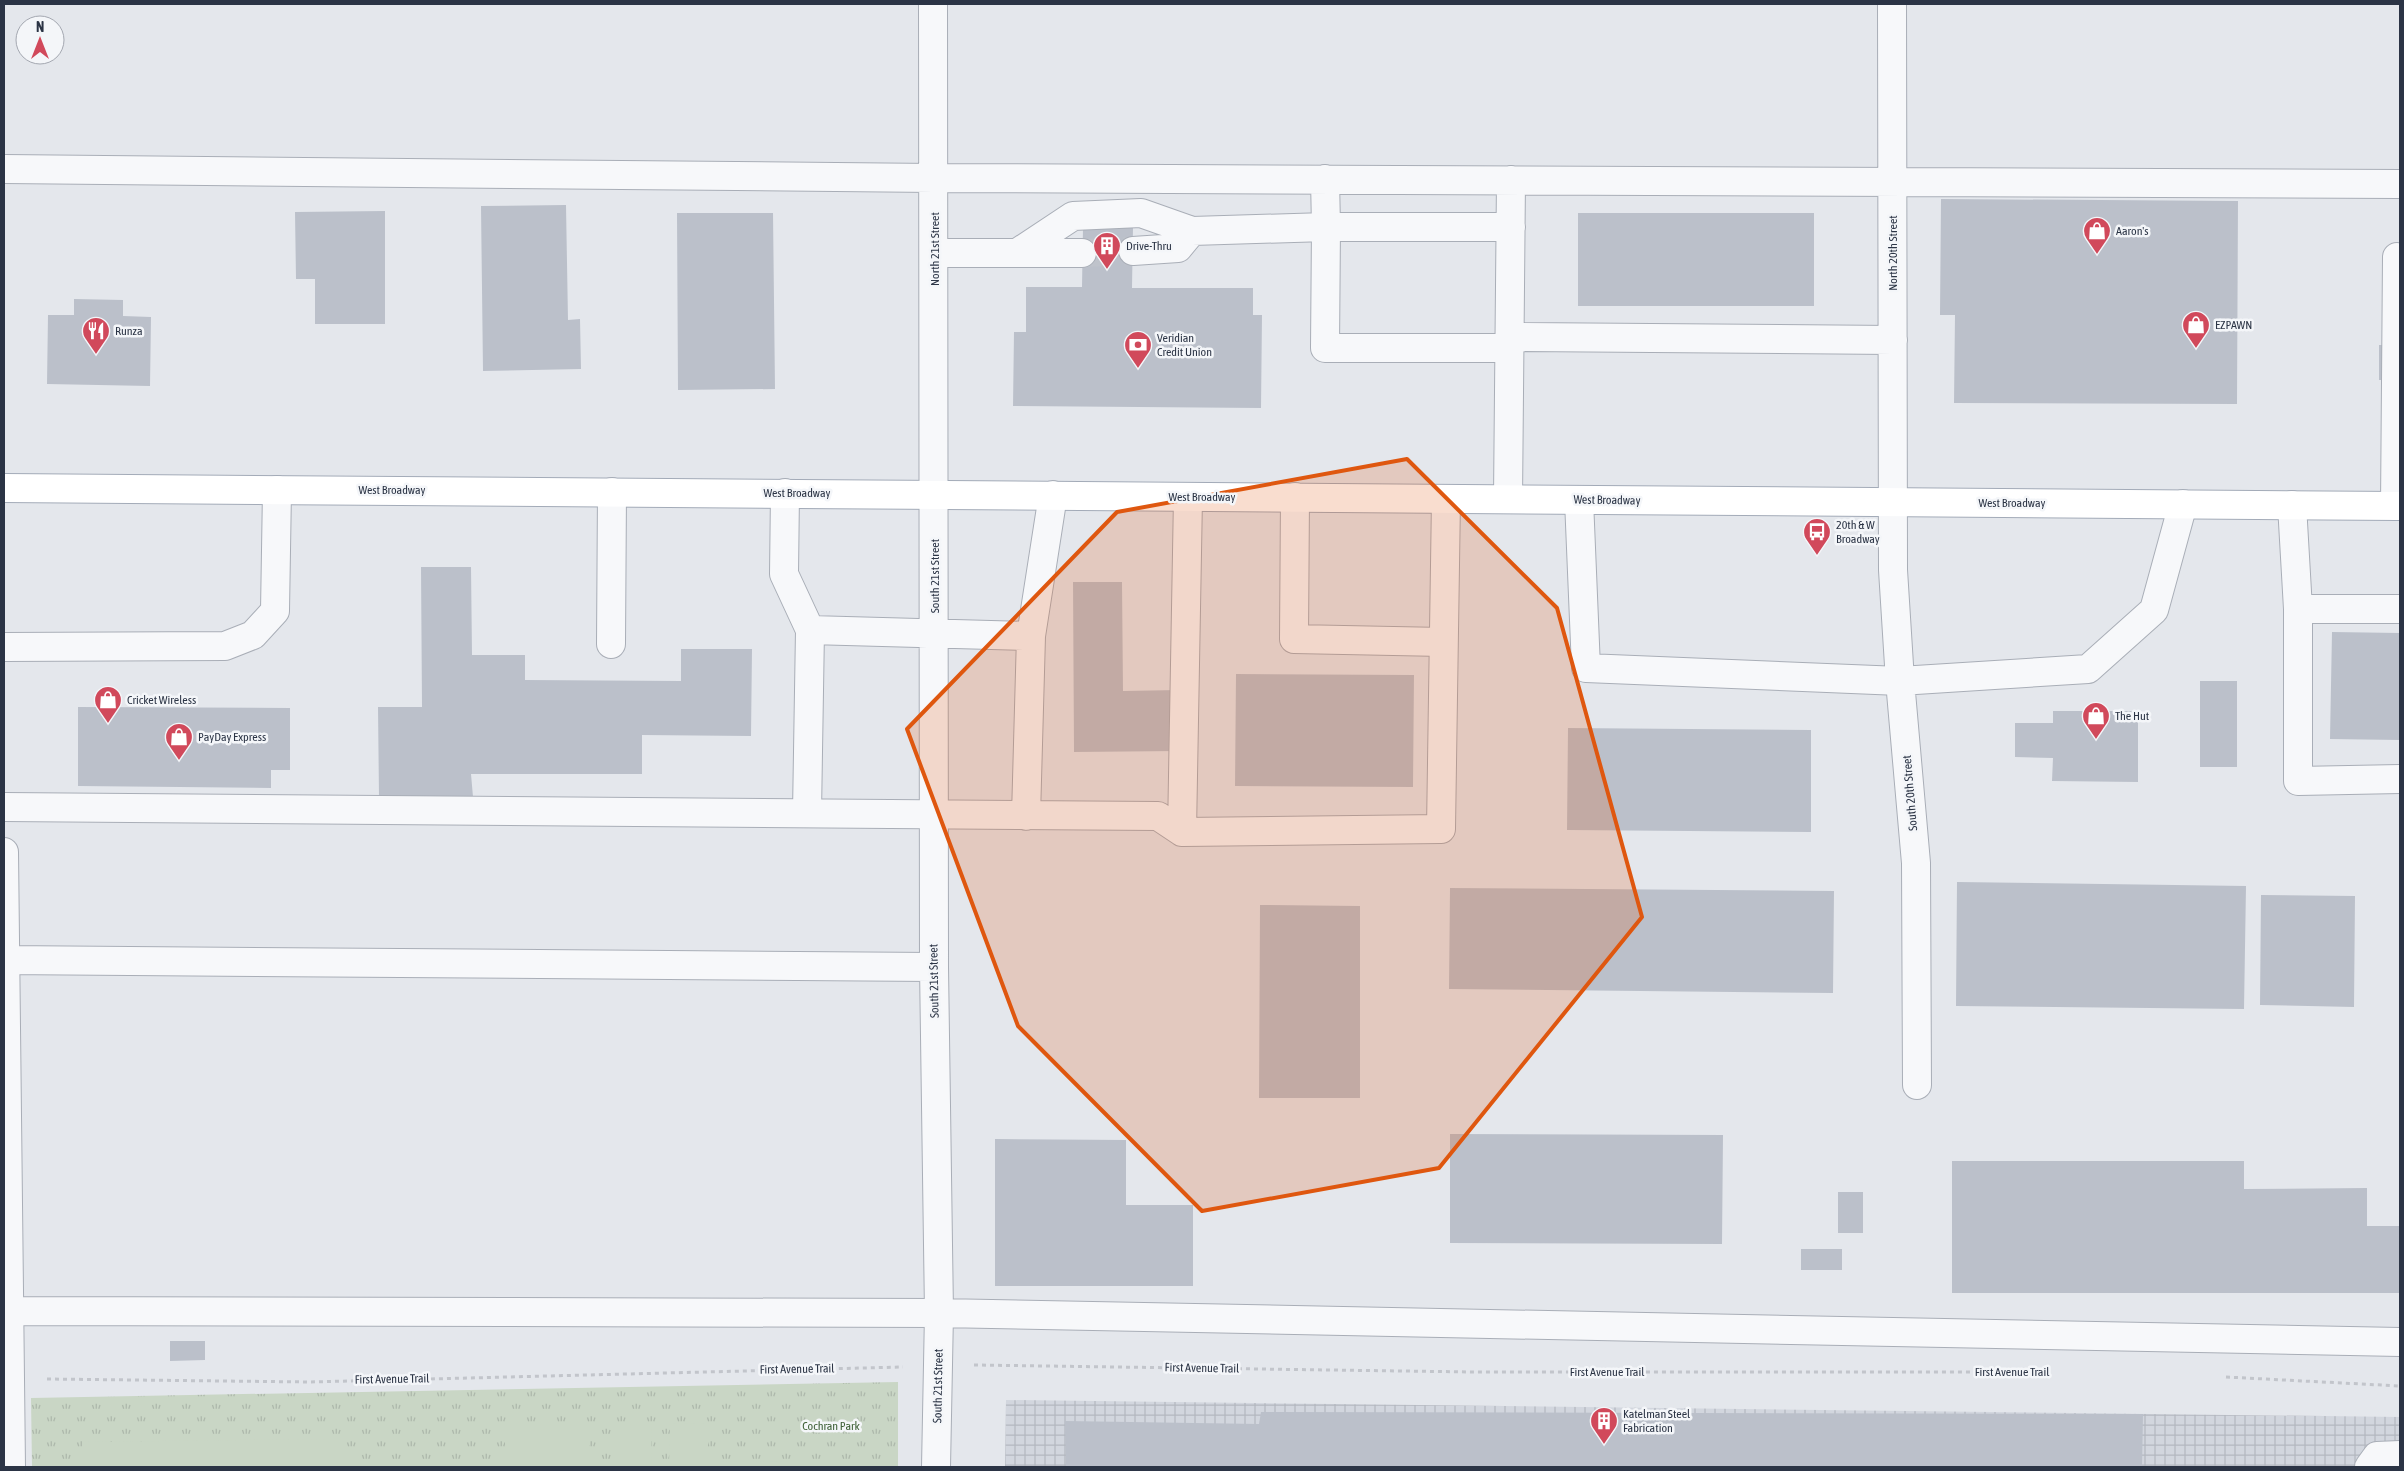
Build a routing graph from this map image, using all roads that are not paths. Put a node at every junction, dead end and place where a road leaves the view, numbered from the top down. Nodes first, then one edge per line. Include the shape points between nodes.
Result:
1 (933, 4) edge
2 (1892, 4) edge
3 (4, 169) edge
4 (934, 178) junction
5 (1324, 179) junction
6 (1511, 180) junction
7 (1894, 181) junction
8 (2400, 184) edge
9 (1326, 227) junction
10 (1511, 227) junction
11 (1192, 231) junction
12 (1133, 250) tunnel mouth
13 (934, 253) junction
14 (1017, 253) junction
15 (1082, 253) tunnel mouth
16 (2397, 257) dead end
17 (1894, 340) junction
18 (1510, 342) junction
19 (4, 488) edge
20 (277, 490) junction
21 (612, 492) junction
22 (785, 493) junction
23 (935, 495) junction
24 (1053, 495) junction
25 (1188, 497) junction
26 (1295, 497) junction
27 (1446, 499) junction
28 (1508, 499) junction
29 (1579, 500) junction
30 (1892, 502) junction
31 (2183, 504) junction
32 (2292, 505) junction
33 (2398, 506) edge
34 (2298, 609) junction
35 (2400, 609) edge
36 (810, 630) junction
37 (935, 632) junction
38 (1031, 636) junction
39 (1443, 642) junction
40 (611, 644) dead end
41 (4, 647) edge
42 (1900, 681) junction
43 (2400, 780) edge
44 (4, 807) edge
45 (807, 813) junction
46 (934, 815) junction
47 (1026, 816) junction
48 (1182, 832) junction
49 (4, 852) edge
50 (4, 960) edge
51 (934, 968) junction
52 (1917, 1085) dead end
53 (6, 1311) edge
54 (939, 1313) junction
55 (2400, 1342) edge
56 (2400, 1455) edge
57 (11, 1467) edge
58 (936, 1467) edge
59 (2369, 1467) edge

1 - 4 street, North 21st Street
2 - 7 street, North 20th Street
3 - 4 street
4 - 5 street
4 - 13 street, North 21st Street
5 - 6 street
5 - 9 street
6 - 7 street
6 - 10 street
7 - 8 street
7 - 17 street, North 20th Street
9 - 10 street
9 - 11 street
9 - 18 street via 1325,348
10 - 18 street
11 - 12 street via 1178,248
11 - 14 street via 1141,214 1073,216
13 - 14 street
13 - 23 street, North 21st Street
14 - 15 street
16 - 33 street
17 - 18 street
17 - 30 street, North 20th Street
18 - 28 street
19 - 20 main road, West Broadway
20 - 21 main road, West Broadway
20 - 41 street via 275,611 252,635 225,646
21 - 22 main road, West Broadway
21 - 40 street
22 - 23 main road, West Broadway
22 - 36 street via 784,574
23 - 24 main road, West Broadway
23 - 37 street, South 21st Street
24 - 25 main road, West Broadway
24 - 38 street
25 - 26 main road, West Broadway
25 - 48 street
26 - 27 main road, West Broadway
26 - 39 street via 1294,639
27 - 28 main road, West Broadway
27 - 39 street
28 - 29 main road, West Broadway
29 - 30 main road, West Broadway
29 - 42 street via 1586,668
30 - 31 main road, West Broadway
30 - 42 street, South 20th Street
31 - 32 main road, West Broadway
31 - 42 street via 2154,610 2088,669
32 - 33 main road, West Broadway
32 - 34 street
34 - 35 street
34 - 43 street via 2298,781
36 - 37 street
36 - 45 street
37 - 38 street
37 - 46 street, South 21st Street
38 - 47 street
39 - 48 street via 1441,829
42 - 52 street, South 20th Street via 1916,863
44 - 45 street
45 - 46 street
46 - 47 street
46 - 51 street, South 21st Street
47 - 48 street via 1158,816
49 - 50 street
50 - 51 street
50 - 53 street
51 - 54 street, South 21st Street
53 - 54 street
53 - 57 street
54 - 55 street
54 - 58 street, South 21st Street
56 - 59 street via 2378,1456

